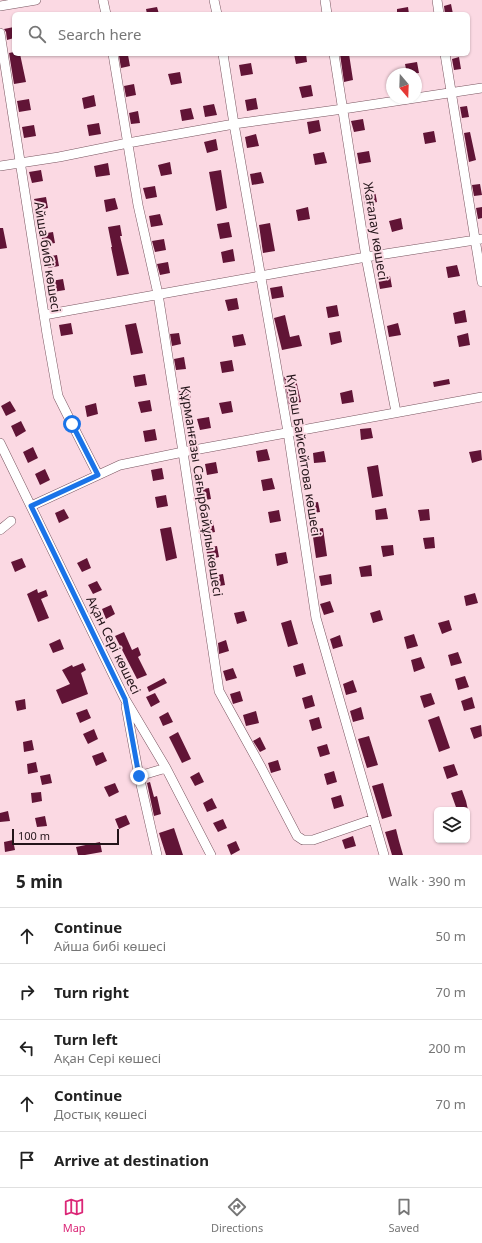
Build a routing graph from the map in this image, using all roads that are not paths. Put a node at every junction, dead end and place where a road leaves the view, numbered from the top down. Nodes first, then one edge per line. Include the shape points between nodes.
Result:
1 (36, 0) edge
2 (104, 0) edge
3 (214, 0) edge
4 (325, 0) edge
5 (436, 0) edge
6 (0, 6) edge
7 (106, 12) edge
8 (217, 12) edge
9 (327, 12) edge
10 (439, 12) edge
11 (0, 33) edge
12 (113, 56) edge
13 (223, 56) edge
14 (334, 56) edge
15 (444, 56) edge
16 (482, 88) edge
17 (450, 93) junction
18 (344, 109) junction
19 (234, 124) junction
20 (128, 143) junction
21 (20, 164) junction
22 (0, 166) edge
23 (479, 239) edge
24 (366, 257) junction
25 (261, 276) junction
26 (482, 282) edge
27 (158, 294) junction
28 (44, 315) junction
29 (482, 397) edge
30 (396, 412) junction
31 (288, 432) junction
32 (0, 443) edge
33 (183, 452) junction
34 (98, 475) junction
35 (31, 506) junction
36 (12, 521) dead end
37 (0, 530) edge
38 (125, 699) junction
39 (166, 768) junction
40 (139, 776) junction
41 (374, 819) junction
42 (157, 855) edge
43 (212, 855) edge
44 (384, 855) edge

1 - 6 street
2 - 7 street
3 - 8 street
4 - 9 street
5 - 10 street
11 - 21 street, Айша бибі көшесі
12 - 20 street, Құрманғазы Сағырбайұлы көшесі
13 - 19 street, Күләш Байсейтова көшесі
14 - 18 street, Жағалау көшесі
15 - 17 street
16 - 17 street
17 - 18 street
17 - 23 street
18 - 19 street
18 - 24 street, Жағалау көшесі
19 - 20 street
19 - 25 street, Күләш Байсейтова көшесі
20 - 21 street
20 - 27 street, Құрманғазы Сағырбайұлы көшесі via 138,205
21 - 22 street
21 - 28 street, Айша бибі көшесі
23 - 24 street
23 - 26 street
24 - 25 street
24 - 30 street, Жағалау көшесі
25 - 27 street
25 - 31 street, Күләш Байсейтова көшесі
27 - 28 street
27 - 33 street, Құрманғазы Сағырбайұлы көшесі
28 - 34 street, Айша бибі көшесі via 58,396
29 - 30 street
30 - 31 street
31 - 33 street
31 - 41 street, Күләш Байсейтова көшесі via 316,618
32 - 35 street, Ақан Сері көшесі
33 - 34 street via 120,465
33 - 41 street, Құрманғазы Сағырбайұлы көшесі via 219,691 297,836 303,840 313,840
34 - 35 street
35 - 38 street, Ақан Сері көшесі
36 - 37 street
38 - 39 street, Ақан Сері көшесі
38 - 40 street
39 - 40 street
39 - 43 street, Ақан Сері көшесі
40 - 42 street
41 - 44 street, Күләш Байсейтова көшесі

